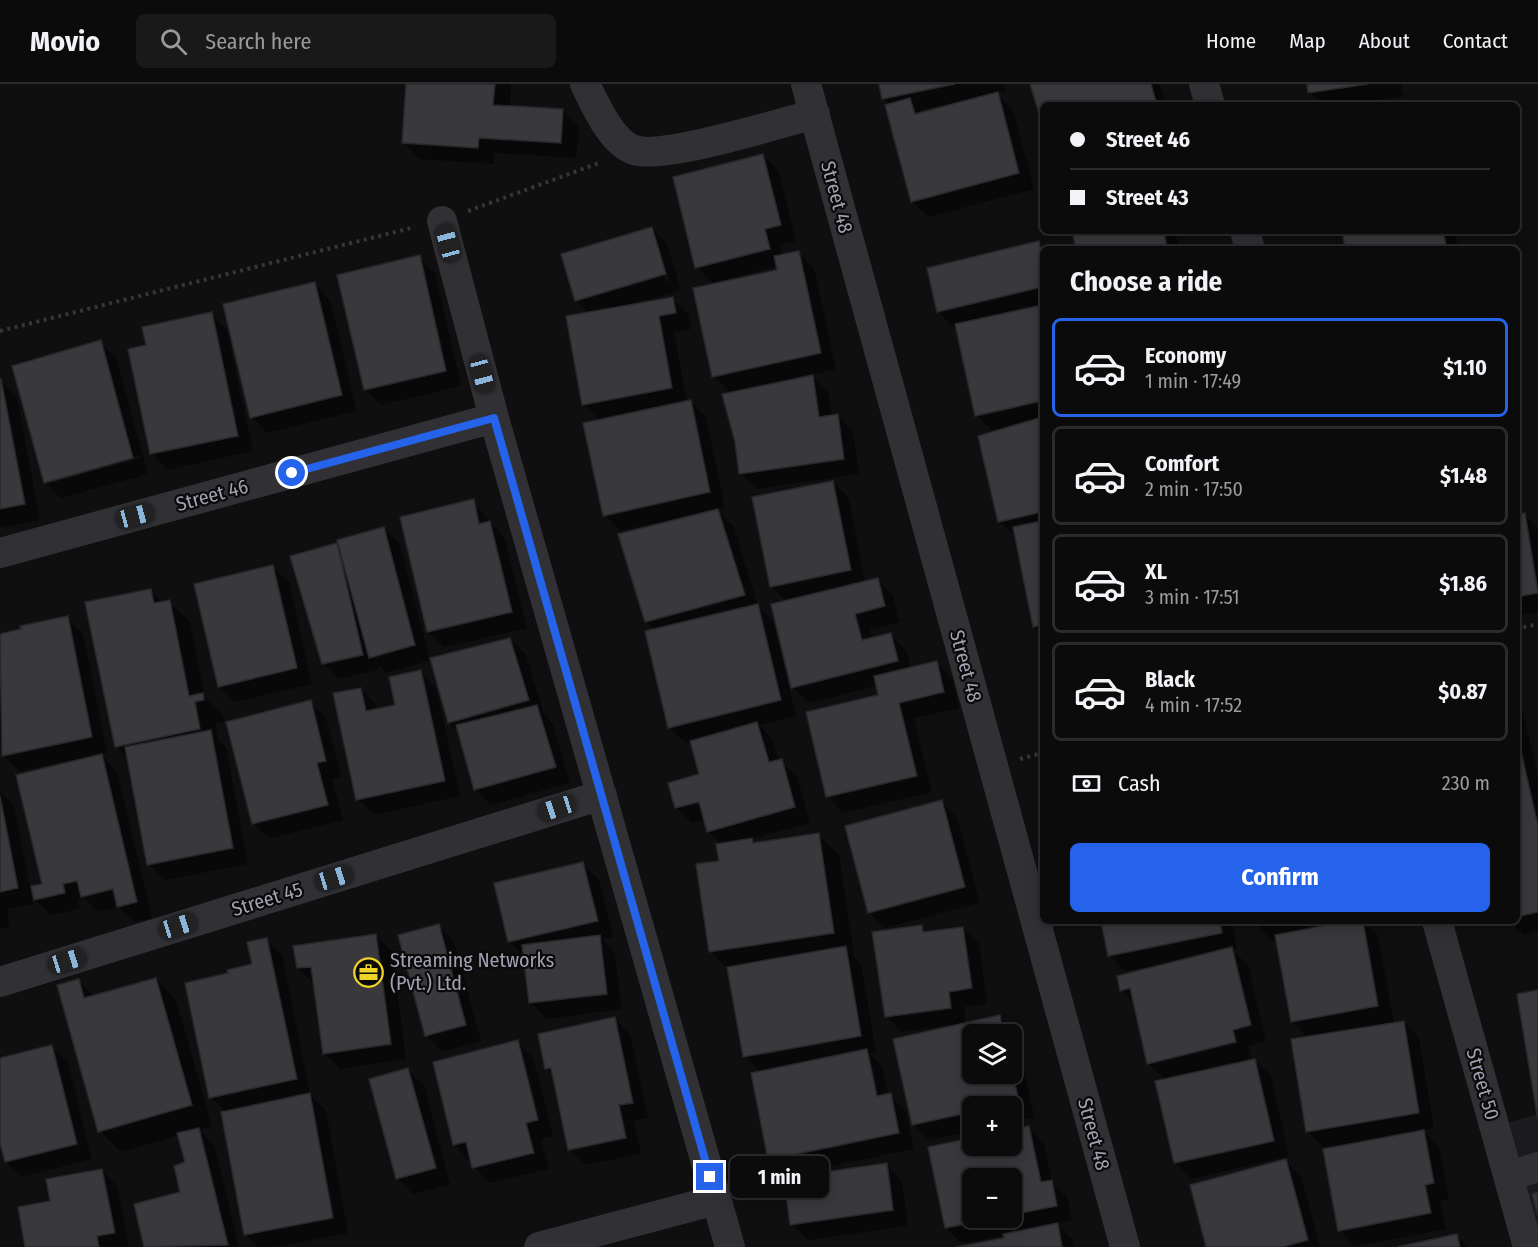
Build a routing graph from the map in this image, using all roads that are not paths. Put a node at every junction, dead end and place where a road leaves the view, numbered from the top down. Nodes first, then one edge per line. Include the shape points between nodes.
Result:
1 (585, 84) edge
2 (807, 84) edge
3 (1204, 84) edge
4 (1209, 102) edge
5 (815, 114) junction
6 (442, 221) road end
7 (494, 418) junction
8 (0, 553) edge
9 (602, 795) junction
10 (1438, 924) edge
11 (0, 982) edge
12 (1538, 1167) edge
13 (1509, 1176) junction
14 (716, 1200) junction
15 (539, 1247) edge
16 (730, 1247) edge
17 (1125, 1247) edge
18 (1528, 1247) edge

1 - 5 street via 608,128 633,150 671,150
2 - 5 street, Street 48
3 - 4 street
5 - 17 street, Street 48
6 - 7 street
7 - 8 street, Street 46
7 - 9 street
9 - 11 street, Street 45
9 - 14 street
10 - 13 street, Street 50
12 - 13 street
13 - 18 street, Street 50
14 - 15 street
14 - 16 street

